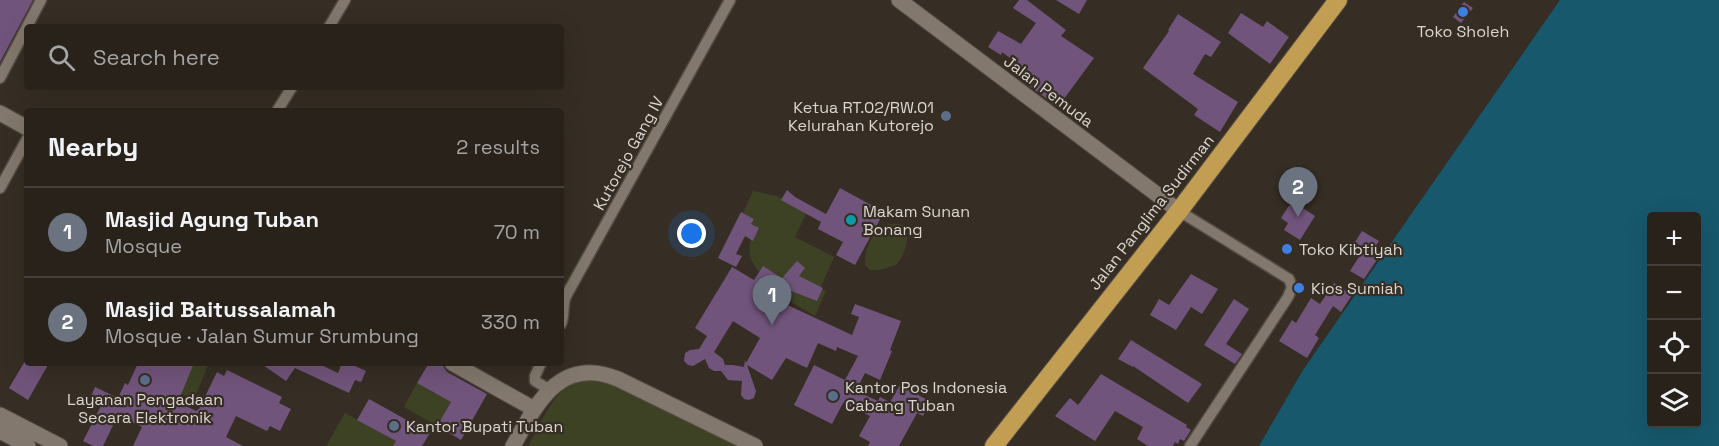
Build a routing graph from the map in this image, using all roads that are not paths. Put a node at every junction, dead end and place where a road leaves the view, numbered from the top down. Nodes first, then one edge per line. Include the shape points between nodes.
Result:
1 (41, 0) edge
2 (345, 0) edge
3 (730, 0) edge
4 (899, 0) edge
5 (1338, 0) edge
6 (28, 24) edge
7 (331, 24) edge
8 (24, 32) edge
9 (0, 78) edge
10 (290, 90) edge
11 (279, 108) edge
12 (0, 113) edge
13 (24, 126) edge
14 (24, 145) edge
15 (0, 188) edge
16 (1179, 211) junction
17 (564, 303) edge
18 (457, 366) edge
19 (540, 366) edge
20 (550, 390) junction
21 (534, 409) junction
22 (0, 415) edge
23 (0, 431) edge
24 (28, 446) edge
25 (60, 446) edge
26 (513, 446) edge
27 (755, 446) edge
28 (994, 446) edge
29 (1190, 446) edge

1 - 6 street
2 - 7 street
3 - 17 street, Kutorejo Gang IV
4 - 16 main road, Jalan Pemuda
5 - 16 highway, Jalan Panglima Sudirman
8 - 9 street
10 - 11 street
12 - 13 main road
14 - 15 street
16 - 28 highway, Jalan Panglima Sudirman
16 - 29 street via 1289,279 1292,286
18 - 21 main road
19 - 20 street via 536,383
20 - 21 main road
20 - 27 main road via 578,374 603,374
21 - 26 main road
22 - 25 main road
23 - 24 main road

